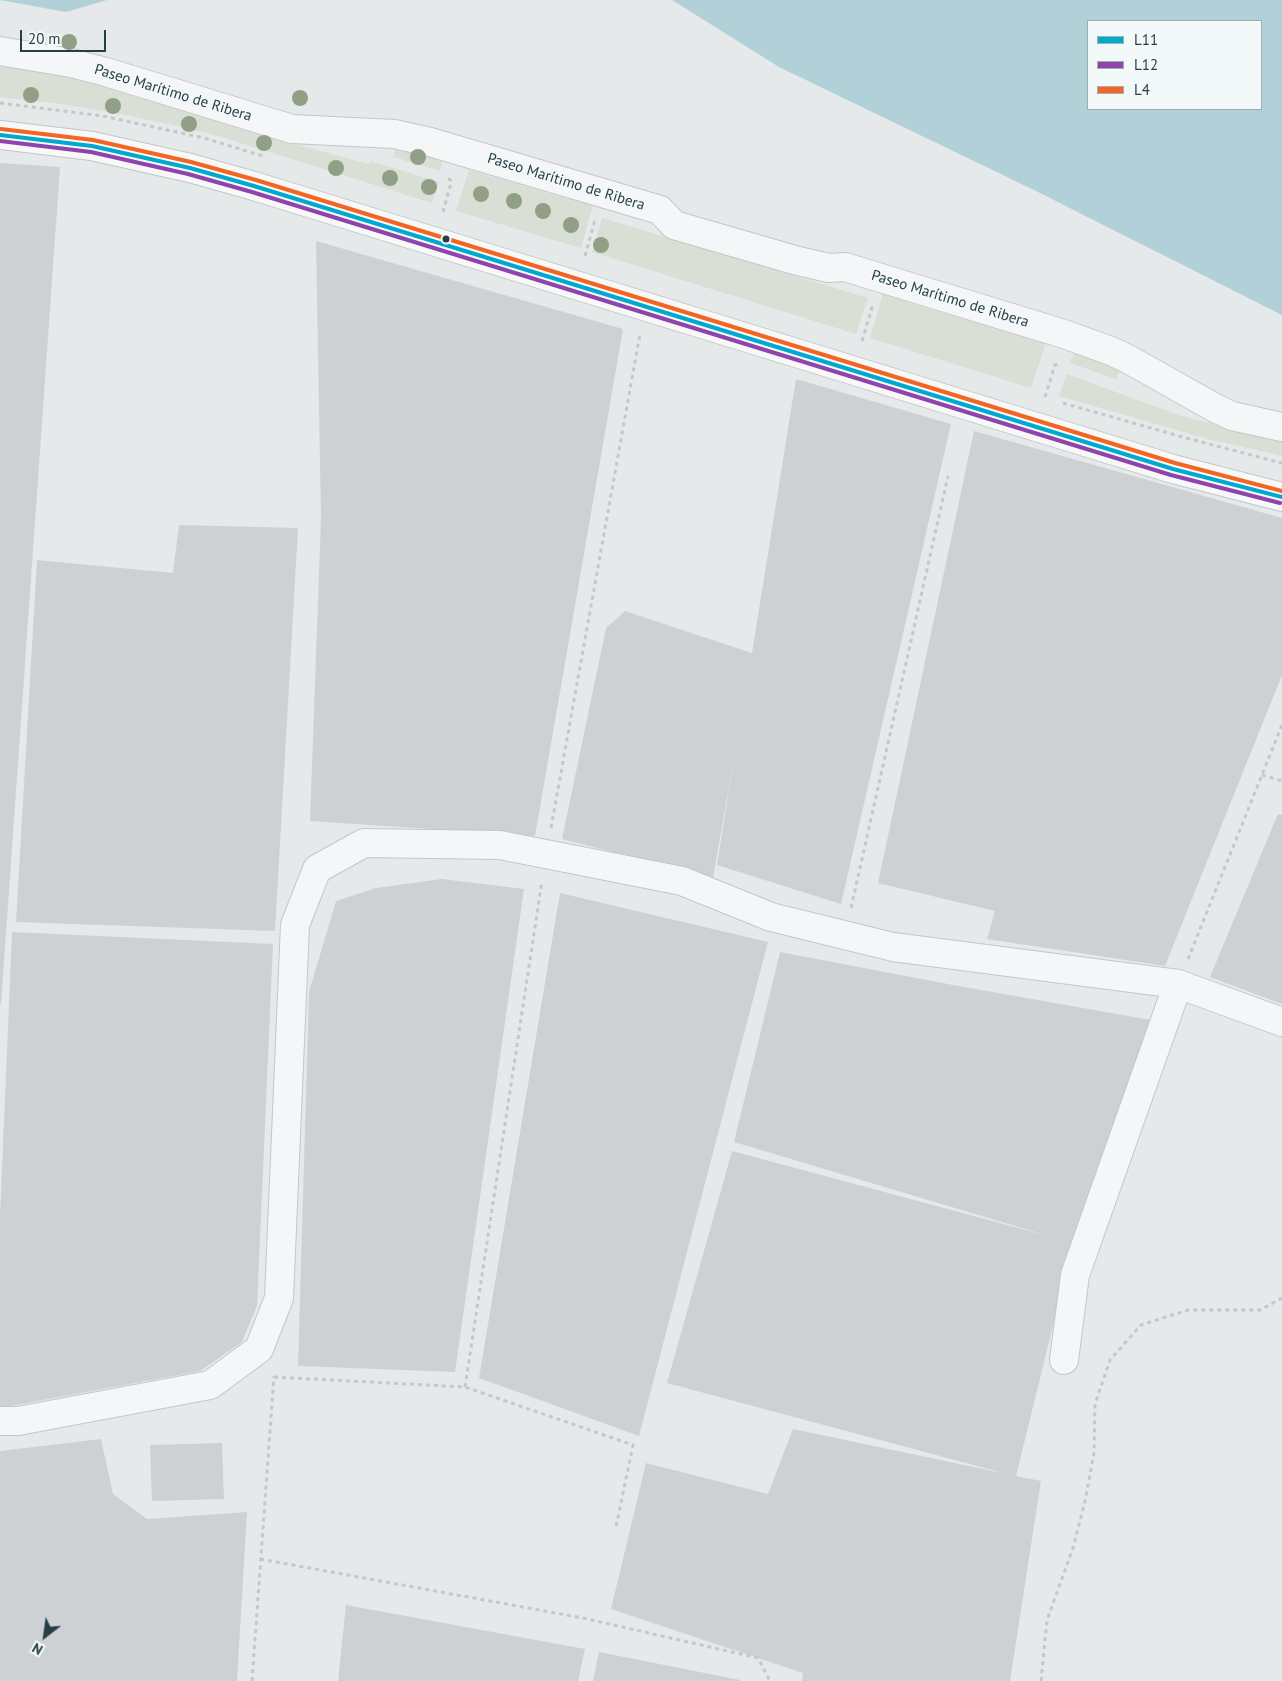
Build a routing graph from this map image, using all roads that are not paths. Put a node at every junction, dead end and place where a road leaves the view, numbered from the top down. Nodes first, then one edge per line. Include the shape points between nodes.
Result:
1 (0, 51) edge
2 (0, 135) edge
3 (1282, 427) edge
4 (1282, 497) edge
5 (1178, 984) junction
6 (1282, 1022) edge
7 (1064, 1360) dead end
8 (0, 1421) edge

1 - 3 street, Paseo Marítimo de Ribera via 106,72 292,130 394,134 430,142 660,210 674,225 798,261 829,268 845,267 1064,334 1128,358 1232,416
2 - 4 main road via 92,146 190,168 1173,469
5 - 6 street
5 - 7 street via 1075,1275
5 - 8 street via 893,947 771,917 682,881 500,845 364,843 317,870 295,925 279,1298 259,1348 210,1385 18,1421

